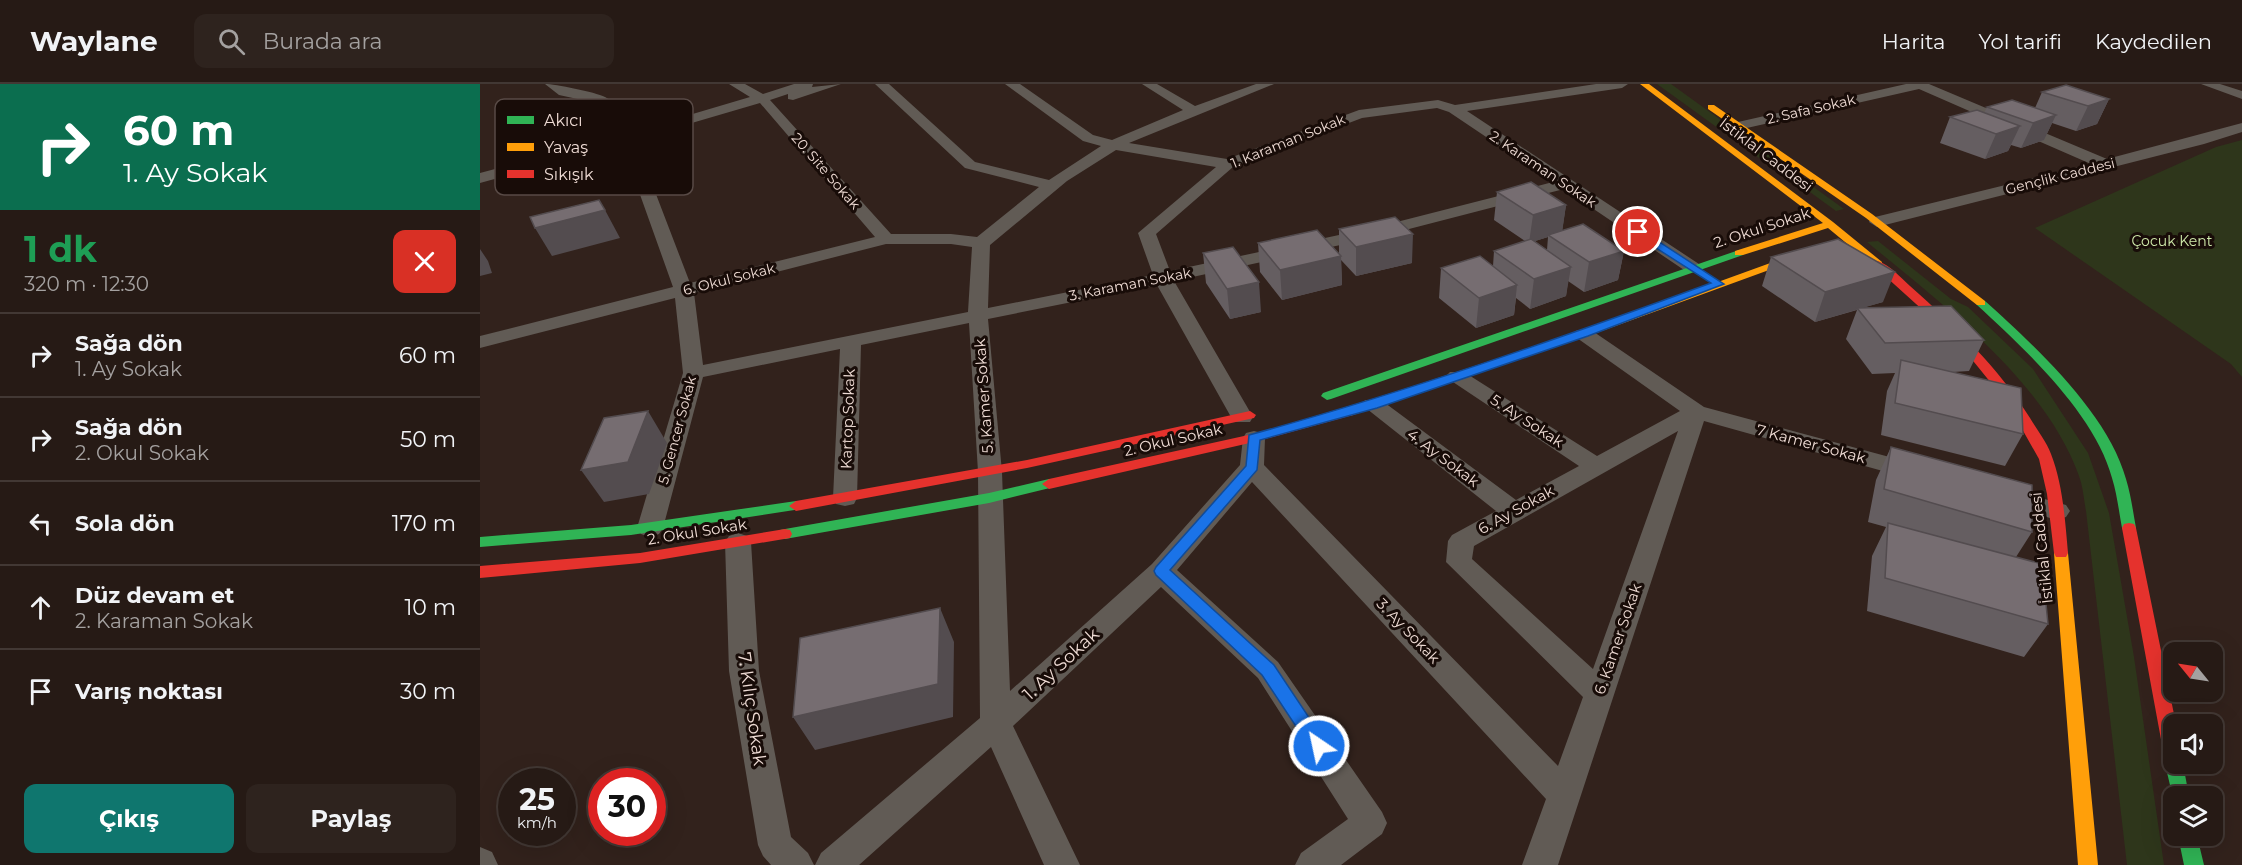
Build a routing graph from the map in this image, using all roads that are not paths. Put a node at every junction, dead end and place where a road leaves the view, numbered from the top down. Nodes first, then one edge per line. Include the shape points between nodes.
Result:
1 (551, 84) edge
2 (735, 84) edge
3 (807, 84) edge
4 (835, 84) edge
5 (881, 84) edge
6 (1011, 84) edge
7 (1148, 84) edge
8 (1268, 84) edge
9 (1622, 84) edge
10 (1644, 84) edge
11 (1918, 84) edge
12 (2207, 84) edge
13 (2242, 95) edge
14 (1696, 96) dead end
15 (596, 99) edge
16 (764, 100) junction
17 (1454, 109) junction
18 (1194, 111) junction
19 (693, 120) edge
20 (1738, 126) junction
21 (2242, 127) edge
22 (1113, 145) junction
23 (1228, 164) junction
24 (2105, 164) junction
25 (495, 174) edge
26 (480, 178) edge
27 (1565, 184) junction
28 (1051, 185) junction
29 (648, 195) edge
30 (1830, 224) junction
31 (1863, 230) junction
32 (886, 239) junction
33 (981, 243) junction
34 (1693, 268) junction
35 (1163, 278) junction
36 (1719, 284) junction
37 (684, 291) junction
38 (978, 314) junction
39 (1584, 334) junction
40 (851, 340) junction
41 (480, 342) edge
42 (694, 373) junction
43 (1457, 376) junction
44 (1308, 401) dead end
45 (1373, 405) junction
46 (1696, 412) junction
47 (1253, 422) junction
48 (1596, 466) junction
49 (1252, 467) junction
50 (990, 472) junction
51 (1933, 477) edge
52 (1978, 489) edge
53 (845, 498) junction
54 (989, 498) junction
55 (1513, 511) junction
56 (2057, 511) junction
57 (650, 528) junction
58 (480, 542) edge
59 (738, 542) junction
60 (1161, 571) junction
61 (480, 572) edge
62 (1599, 694) junction
63 (2165, 714) edge
64 (996, 723) junction
65 (1564, 795) junction
66 (2190, 846) edge
67 (796, 865) edge
68 (833, 865) edge
69 (1062, 865) edge
70 (1313, 865) edge
71 (1540, 865) edge
72 (2088, 865) edge
73 (2194, 865) edge

1 - 15 street via 564,92
2 - 16 street
3 - 16 street
4 - 16 street
5 - 28 street via 970,165
6 - 22 street via 1088,138
7 - 18 street
8 - 18 street
9 - 17 street, 1. Karaman Sokak
10 - 30 street, İstiklal Caddesi
11 - 20 street, 2. Safa Sokak
11 - 24 street
12 - 13 street
14 - 20 street, İstiklal Caddesi
16 - 19 street
16 - 32 street, 20. Site Sokak
17 - 23 street, 1. Karaman Sokak via 1438,104 1359,114
17 - 27 street, 2. Karaman Sokak
18 - 22 street
20 - 31 street, İstiklal Caddesi
21 - 24 street, Gençlik Caddesi
22 - 23 street
22 - 28 street
23 - 35 street, 1. Karaman Sokak via 1147,232
24 - 31 street, Gençlik Caddesi
25 - 26 street
27 - 34 street, 2. Karaman Sokak
27 - 35 street, 3. Karaman Sokak via 1382,231
28 - 33 street
29 - 37 street, 5. Gencer Sokak
30 - 31 street, İstiklal Caddesi
30 - 31 street, 2. Okul Sokak
30 - 34 street, 2. Okul Sokak
31 - 36 street, 2. Okul Sokak
31 - 56 street, İstiklal Caddesi via 2015,402 2046,457
31 - 63 street, İstiklal Caddesi via 1979,303 2028,348 2103,438 2119,477
32 - 33 street, 6. Okul Sokak
32 - 37 street, 6. Okul Sokak
33 - 38 street, 5. Kamer Sokak
34 - 36 street
34 - 44 street, 2. Okul Sokak
35 - 38 street, 3. Karaman Sokak
35 - 47 street, 1. Karaman Sokak
36 - 39 street, 2. Okul Sokak
37 - 41 street, 6. Okul Sokak
37 - 42 street, 5. Gencer Sokak
38 - 40 street, 3. Karaman Sokak
38 - 50 street, 5. Kamer Sokak
39 - 43 street, 2. Okul Sokak
39 - 46 street, 7 Kamer Sokak
40 - 42 street, 3. Karaman Sokak
40 - 53 street, Kartop Sokak
42 - 57 street, 5. Gencer Sokak
43 - 45 street, 2. Okul Sokak
43 - 48 street, 5. Ay Sokak
45 - 47 street, 2. Okul Sokak
45 - 55 street, 4. Ay Sokak
46 - 48 street, 6. Ay Sokak
46 - 51 street, 7 Kamer Sokak
46 - 62 street, 6. Kamer Sokak
47 - 49 street
47 - 50 street, 2. Okul Sokak
47 - 54 street, 2. Okul Sokak
48 - 55 street, 6. Ay Sokak
49 - 60 street, 1. Ay Sokak
49 - 65 street, 3. Ay Sokak
50 - 53 street, 2. Okul Sokak
50 - 54 street, 5. Kamer Sokak
52 - 56 street
53 - 57 street, 2. Okul Sokak
54 - 59 street, 2. Okul Sokak
54 - 64 street, 5. Kamer Sokak
55 - 62 street, 6. Ay Sokak via 1461,541 1459,562
56 - 72 street, İstiklal Caddesi
57 - 58 street, 2. Okul Sokak
59 - 61 street, 2. Okul Sokak via 640,558
59 - 67 street, 7. Kılıç Sokak via 744,671 774,845
60 - 64 street, 1. Ay Sokak
60 - 70 street via 1268,670 1370,823
62 - 65 street, 6. Kamer Sokak
64 - 68 street, 1. Ay Sokak
64 - 69 street, 5. Kamer Sokak
65 - 71 street, 6. Kamer Sokak
66 - 73 street

